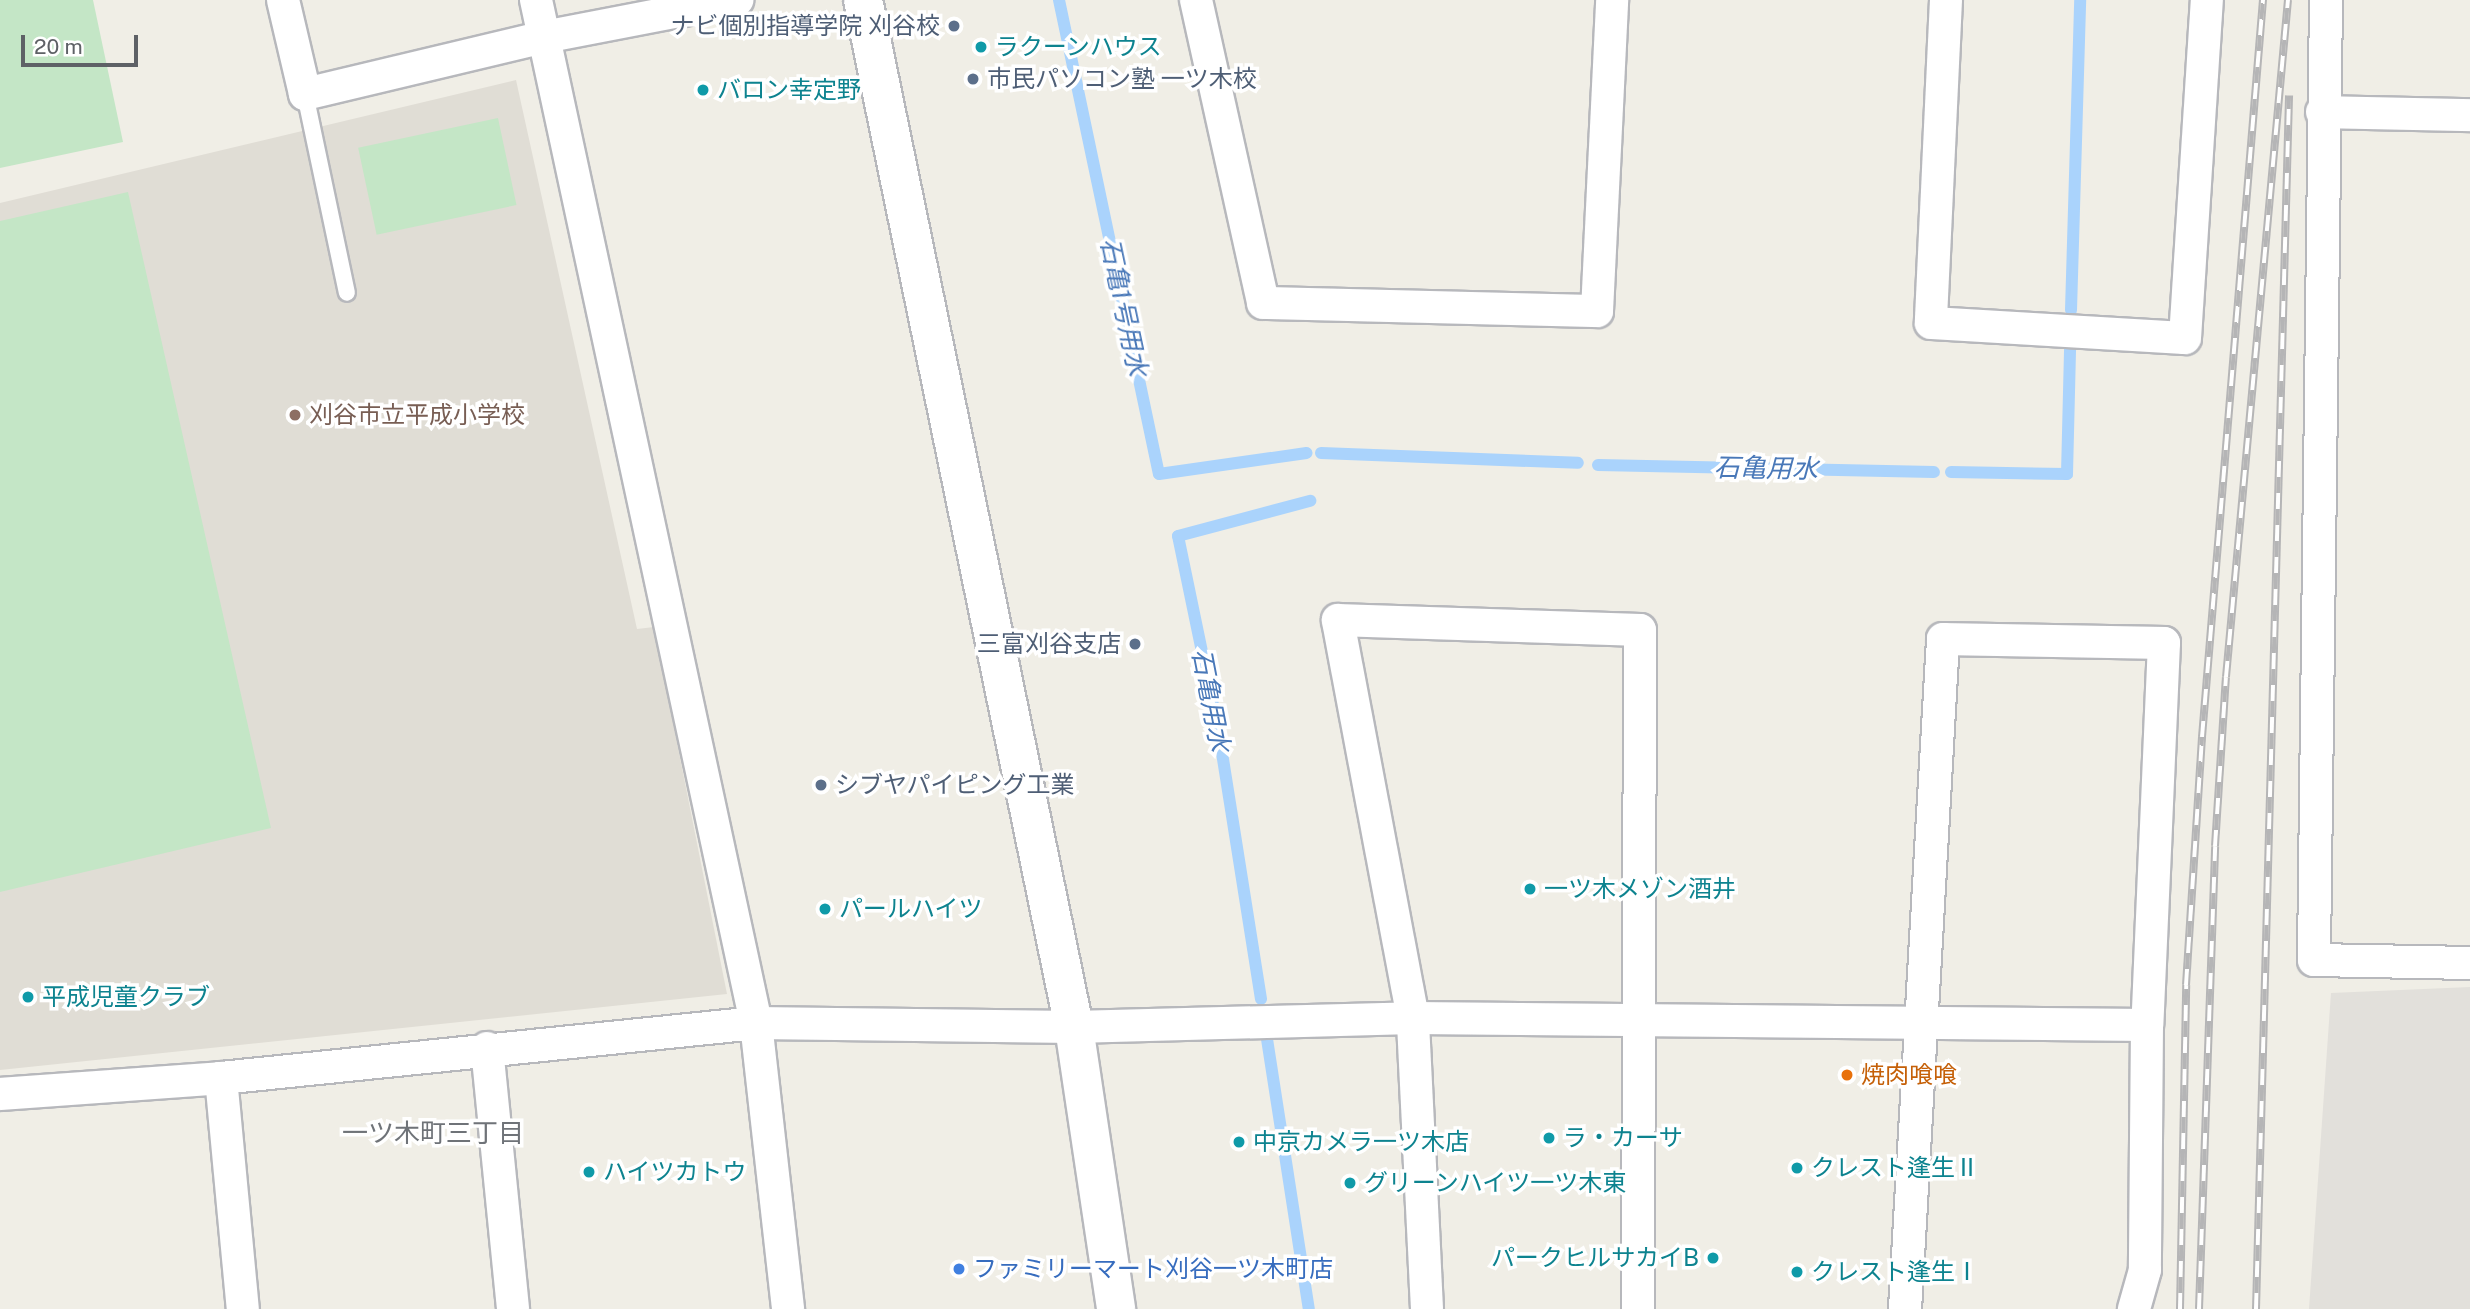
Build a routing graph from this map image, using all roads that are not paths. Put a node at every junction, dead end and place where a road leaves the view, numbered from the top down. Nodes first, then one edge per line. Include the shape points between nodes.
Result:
1 (283, 0) edge
2 (536, 0) edge
3 (737, 0) edge
4 (863, 0) edge
5 (1196, 0) edge
6 (1612, 0) edge
7 (1946, 0) edge
8 (2207, 0) edge
9 (2326, 0) edge
10 (544, 37) junction
11 (305, 94) junction
12 (2322, 113) junction
13 (2470, 115) edge
14 (347, 293) dead end
15 (2470, 963) edge
16 (1413, 1018) junction
17 (1641, 1021) junction
18 (756, 1023) junction
19 (1922, 1024) junction
20 (2147, 1025) junction
21 (1074, 1027) junction
22 (487, 1048) junction
23 (220, 1078) junction
24 (0, 1094) edge
25 (243, 1309) edge
26 (513, 1309) edge
27 (788, 1309) edge
28 (1116, 1309) edge
29 (1427, 1309) edge
30 (1638, 1309) edge
31 (1905, 1309) edge
32 (2134, 1309) edge

1 - 11 street
2 - 10 street
3 - 10 street
4 - 21 street
5 - 6 street via 1263,303 1597,311
7 - 8 street via 1931,323 2185,338
9 - 12 street
10 - 11 street
10 - 18 street
11 - 14 lane
12 - 13 street
12 - 15 street via 2314,960
16 - 17 street
16 - 17 street via 1338,620 1640,630
16 - 21 street
16 - 29 street
17 - 19 street
17 - 30 street
18 - 21 street
18 - 22 street
18 - 27 street
19 - 20 street
19 - 20 street via 1943,639 2164,643
19 - 31 street
20 - 32 street via 2146,1270
21 - 28 street
22 - 23 street
22 - 26 street
23 - 24 street
23 - 25 street

